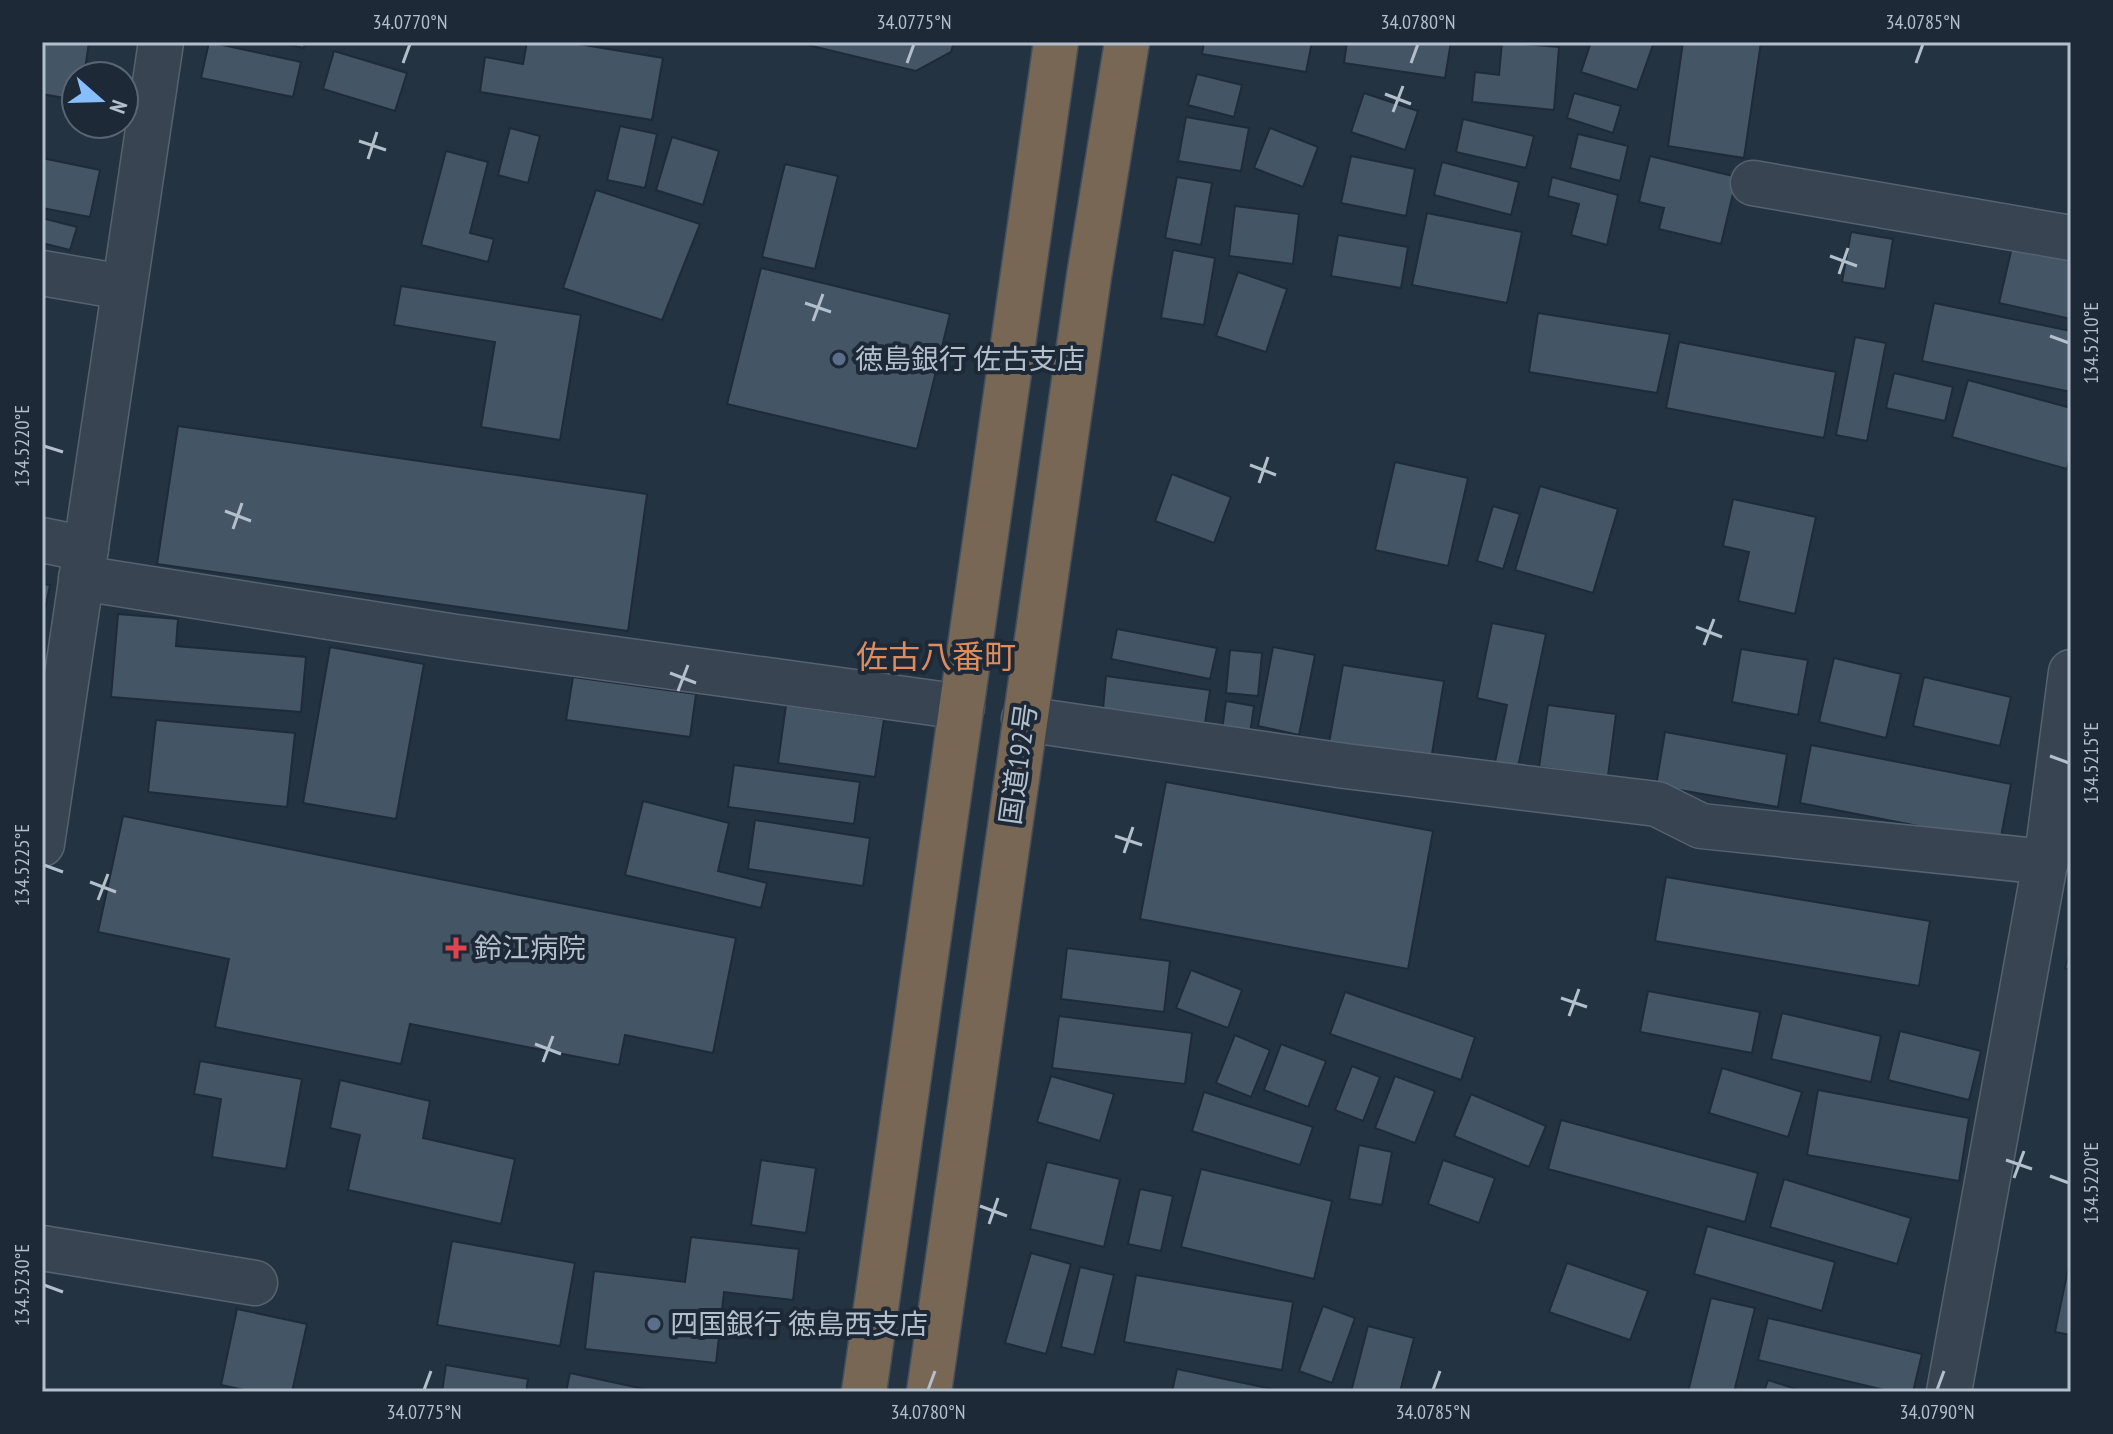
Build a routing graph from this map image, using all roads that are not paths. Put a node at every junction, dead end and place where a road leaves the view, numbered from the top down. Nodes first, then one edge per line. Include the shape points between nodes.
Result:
1 (161, 42) edge
2 (1056, 42) edge
3 (1127, 42) edge
4 (1753, 183) dead end
5 (2071, 238) edge
6 (42, 273) edge
7 (123, 287) junction
8 (42, 540) edge
9 (83, 564) junction
10 (2071, 672) edge
11 (962, 707) junction
12 (1024, 719) junction
13 (42, 843) edge
14 (2055, 849) edge
15 (42, 1248) edge
16 (255, 1283) dead end
17 (864, 1392) edge
18 (929, 1392) edge
19 (1949, 1392) edge

1 - 7 street
2 - 11 highway
3 - 12 highway, 国道192号
4 - 5 street
6 - 7 street
7 - 9 street
8 - 9 street
9 - 11 street via 456,637
9 - 13 street
10 - 14 street
11 - 17 highway
12 - 14 street via 1657,804 1701,826
12 - 18 highway, 国道192号
14 - 19 street
15 - 16 street

